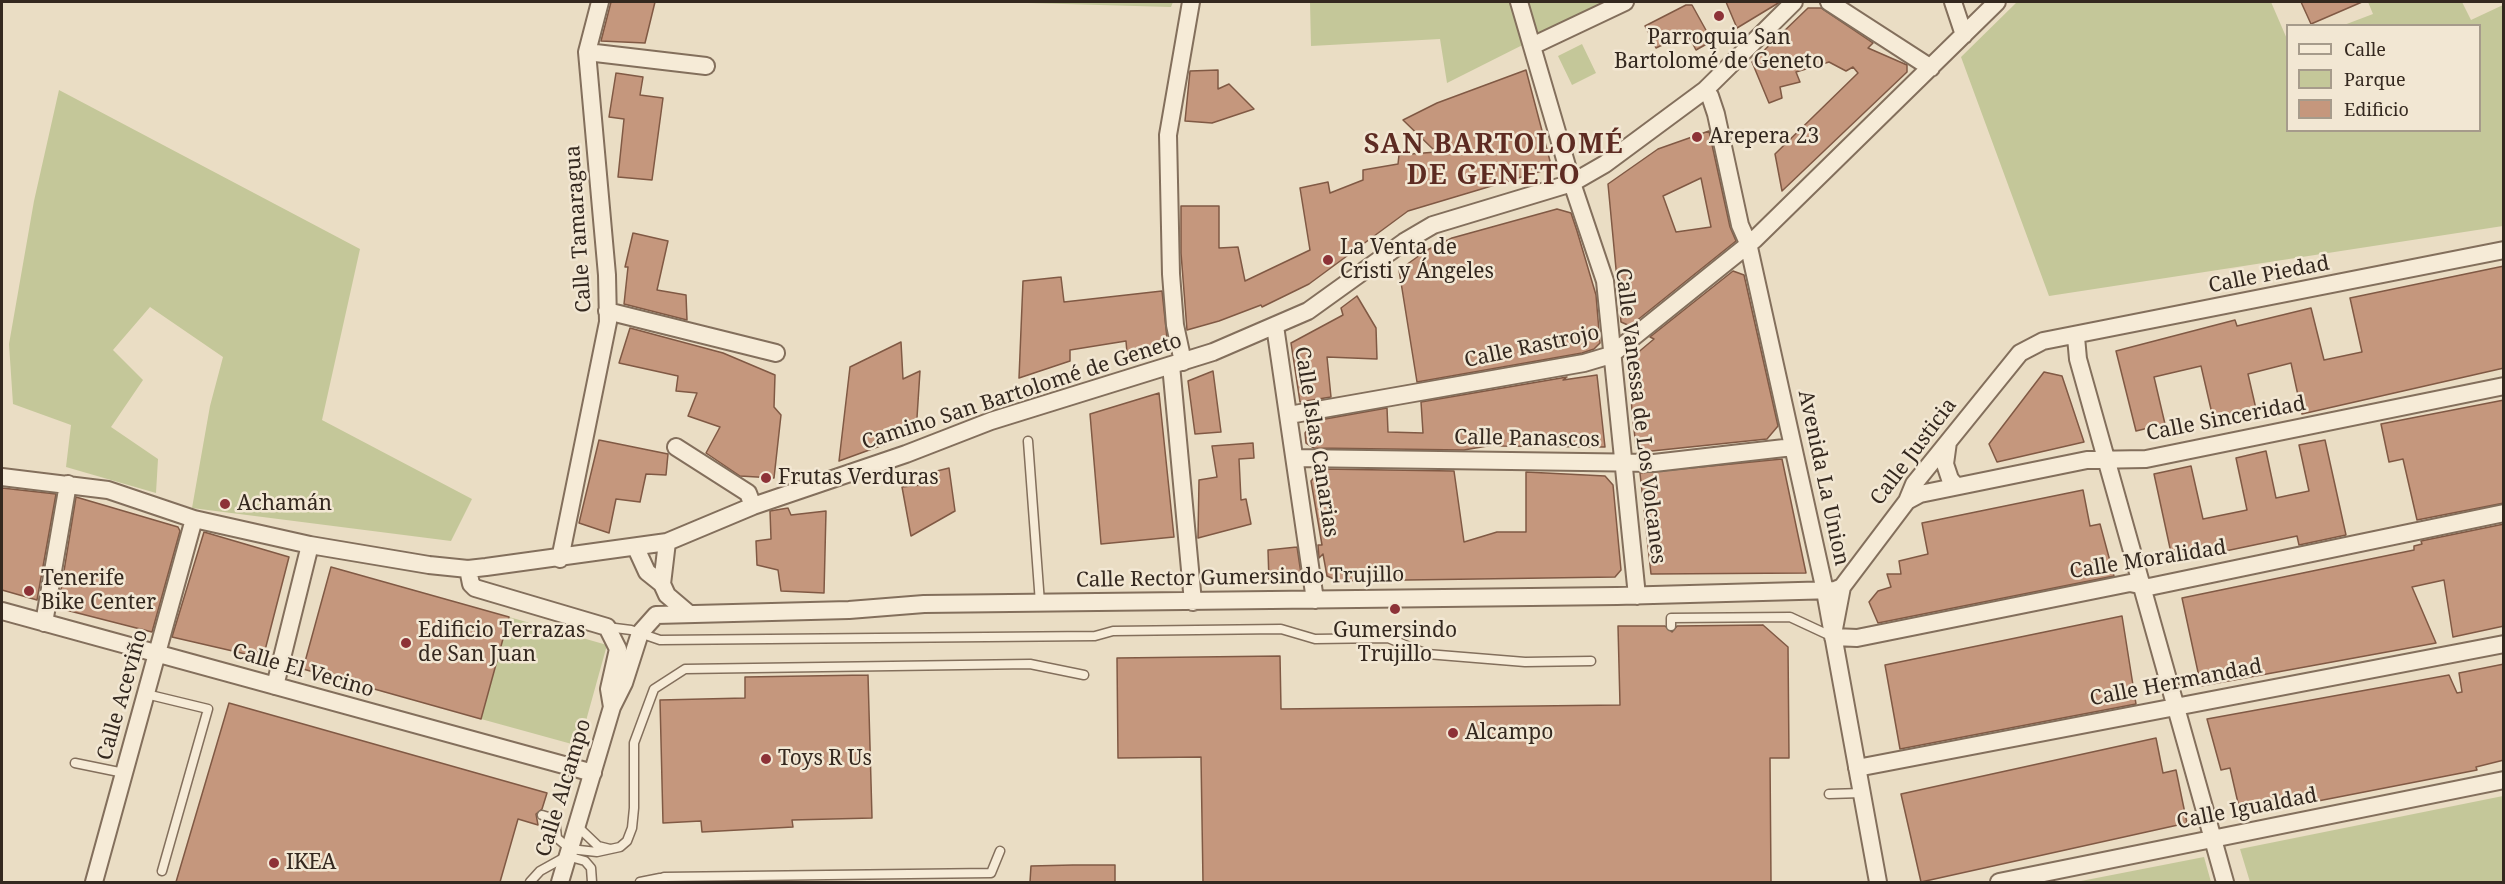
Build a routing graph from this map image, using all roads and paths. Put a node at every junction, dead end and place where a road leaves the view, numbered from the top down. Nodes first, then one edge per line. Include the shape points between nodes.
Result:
1 (600, 2) edge
2 (1191, 2) edge
3 (1519, 2) edge
4 (1625, 2) edge
5 (1794, 2) edge
6 (1829, 2) edge
7 (1953, 2) edge
8 (1997, 2) edge
9 (1964, 35) junction
10 (1532, 46) junction
11 (587, 52) junction
12 (706, 66) dead end
13 (1931, 68) junction
14 (1705, 90) junction
15 (1572, 183) junction
16 (1748, 243) junction
17 (2504, 250) edge
18 (607, 311) junction
19 (1275, 326) junction
20 (2076, 337) junction
21 (2043, 341) joint
22 (776, 353) dead end
23 (1611, 355) junction
24 (1177, 364) junction
25 (2504, 386) edge
26 (1289, 415) junction
27 (1028, 441) dead end
28 (1948, 441) junction
29 (676, 447) dead end
30 (1793, 447) junction
31 (1296, 459) junction
32 (2107, 459) junction
33 (1624, 463) junction
34 (2, 477) edge
35 (68, 484) junction
36 (1956, 486) junction
37 (1907, 501) junction
38 (753, 506) junction
39 (2504, 513) edge
40 (195, 519) junction
41 (667, 542) junction
42 (310, 545) junction
43 (636, 548) junction
44 (560, 559) junction
45 (1820, 567) junction
46 (1855, 567) junction
47 (468, 569) junction
48 (662, 584) junction
49 (1842, 587) junction
50 (2142, 587) junction
51 (1825, 591) junction
52 (1637, 596) junction
53 (1316, 600) junction
54 (1192, 602) junction
55 (1040, 603) junction
56 (2, 611) edge
57 (687, 612) junction
58 (656, 615) joint
59 (44, 623) junction
60 (1671, 626) dead end
61 (607, 627) junction
62 (640, 633) junction
63 (1833, 635) junction
64 (2504, 644) edge
65 (158, 654) junction
66 (1591, 661) dead end
67 (1084, 675) dead end
68 (275, 686) junction
69 (146, 693) junction
70 (2175, 705) junction
71 (612, 707) junction
72 (75, 763) dead end
73 (1857, 768) junction
74 (124, 773) junction
75 (593, 773) junction
76 (2504, 780) edge
77 (1862, 793) junction
78 (1829, 794) dead end
79 (542, 815) dead end
80 (577, 826) junction
81 (2213, 839) junction
82 (611, 850) junction
83 (1000, 851) dead end
84 (568, 853) junction
85 (162, 872) dead end
86 (664, 877) junction
87 (899, 878) edge
88 (768, 879) edge
89 (94, 882) edge
90 (530, 882) edge
91 (560, 882) edge
92 (592, 882) edge
93 (640, 882) edge
94 (656, 882) edge
95 (1878, 882) edge
96 (1999, 882) edge
97 (2225, 882) edge

1 - 11 street, Calle Tamaragua
2 - 24 street via 1168,135
3 - 10 street, Calle Vanessa de Los Volcanes
4 - 10 street
5 - 14 street, Camino San Bartolomé de Geneto
6 - 13 street
7 - 9 street
8 - 9 street, Calle Rastrojo
9 - 13 street, Calle Rastrojo
10 - 15 street, Calle Vanessa de Los Volcanes
11 - 12 street
11 - 18 street, Calle Tamaragua
13 - 16 street, Calle Rastrojo
14 - 15 street, Camino San Bartolomé de Geneto via 1605,165
14 - 16 street, Avenida La Union via 1716,114 1740,225
15 - 19 street, Camino San Bartolomé de Geneto via 1433,225 1308,311
15 - 23 street, Calle Vanessa de Los Volcanes via 1605,281
16 - 23 street, Calle Rastrojo via 1719,271
16 - 30 street, Avenida La Union
17 - 20 street, Calle Piedad
18 - 22 street
18 - 44 street, Calle Tamaragua via 602,357
19 - 24 street, Camino San Bartolomé de Geneto
19 - 26 street, Calle Islas Canarias
20 - 21 street, Calle Piedad
20 - 32 street via 2078,359
21 - 28 street, Calle Justicia via 2020,353
23 - 26 street, Calle Rastrojo
23 - 33 street, Calle Vanessa de Los Volcanes
24 - 38 street, Camino San Bartolomé de Geneto via 992,421
24 - 54 street
25 - 32 street, Calle Sinceridad via 2146,459
26 - 31 street, Calle Islas Canarias
27 - 55 lane
28 - 36 street via 1945,464
28 - 37 street, Calle Justicia via 1914,484
29 - 38 street via 748,494
30 - 33 street, Calle Panascos
30 - 45 street, Avenida La Union
31 - 33 street, Calle Panascos
31 - 53 street, Calle Islas Canarias
32 - 36 street, Calle Sinceridad
32 - 50 street
33 - 52 street, Calle Vanessa de Los Volcanes
34 - 35 street, Camino San Bartolomé de Geneto
35 - 40 street, Camino San Bartolomé de Geneto via 108,490
35 - 59 street
36 - 37 street, Calle Sinceridad
37 - 46 street, Calle Justicia
38 - 41 street, Camino San Bartolomé de Geneto
39 - 50 street, Calle Moralidad
40 - 42 street, Camino San Bartolomé de Geneto
40 - 65 street, Calle Aceviño
41 - 43 street, Camino San Bartolomé de Geneto
41 - 48 street
42 - 47 street, Camino San Bartolomé de Geneto
42 - 68 street
43 - 44 street, Camino San Bartolomé de Geneto
43 - 48 street via 647,572
44 - 47 street, Camino San Bartolomé de Geneto
45 - 46 street via 1840,574
45 - 51 street, Avenida La Union
46 - 49 street, Calle Justicia
47 - 61 street via 471,584 476,588
48 - 57 street via 667,595
49 - 51 street
49 - 63 street
50 - 63 street, Calle Moralidad via 2130,583 1857,638
50 - 70 street
51 - 52 street, Calle Rector Gumersindo Trujillo
51 - 63 street, Avenida La Union
52 - 53 street, Calle Rector Gumersindo Trujillo
53 - 54 street, Calle Rector Gumersindo Trujillo
54 - 55 street, Calle Rector Gumersindo Trujillo
55 - 57 street, Calle Rector Gumersindo Trujillo
56 - 59 street, Calle El Vecino
57 - 58 street, Calle Rector Gumersindo Trujillo
58 - 62 street, Calle Alcampo
59 - 65 street, Calle El Vecino
60 - 63 lane via 1671,618 1790,617
61 - 62 lane
61 - 71 street, Calle Alcampo via 618,649 609,689
62 - 66 lane via 671,640 1095,636 1113,631 1281,629 1315,639 1388,638 1427,654 1525,662
62 - 71 street, Calle Alcampo
63 - 73 street, Avenida La Union
64 - 70 street, Calle Hermandad
65 - 68 street, Calle El Vecino
65 - 69 street, Calle Aceviño
67 - 82 lane via 1030,664 686,669 654,689 634,743 632,828 627,841
68 - 75 street, Calle El Vecino
69 - 74 street, Calle Aceviño
69 - 85 lane via 208,709
70 - 73 street, Calle Hermandad
70 - 81 street
71 - 75 street, Calle Alcampo
72 - 74 lane
73 - 77 street, Avenida La Union
74 - 89 street, Calle Aceviño
75 - 80 street, Calle Alcampo
76 - 81 street, Calle Igualdad
77 - 78 lane
77 - 95 street, Avenida La Union
79 - 84 lane via 555,819 557,838
80 - 82 lane via 598,846
80 - 84 street, Calle Alcampo
81 - 96 street, Calle Igualdad
81 - 97 street
82 - 84 lane
83 - 87 lane via 991,873
84 - 90 lane
84 - 91 street, Calle Alcampo
84 - 92 lane via 591,868
86 - 88 lane
86 - 93 lane
86 - 94 lane
87 - 88 lane

